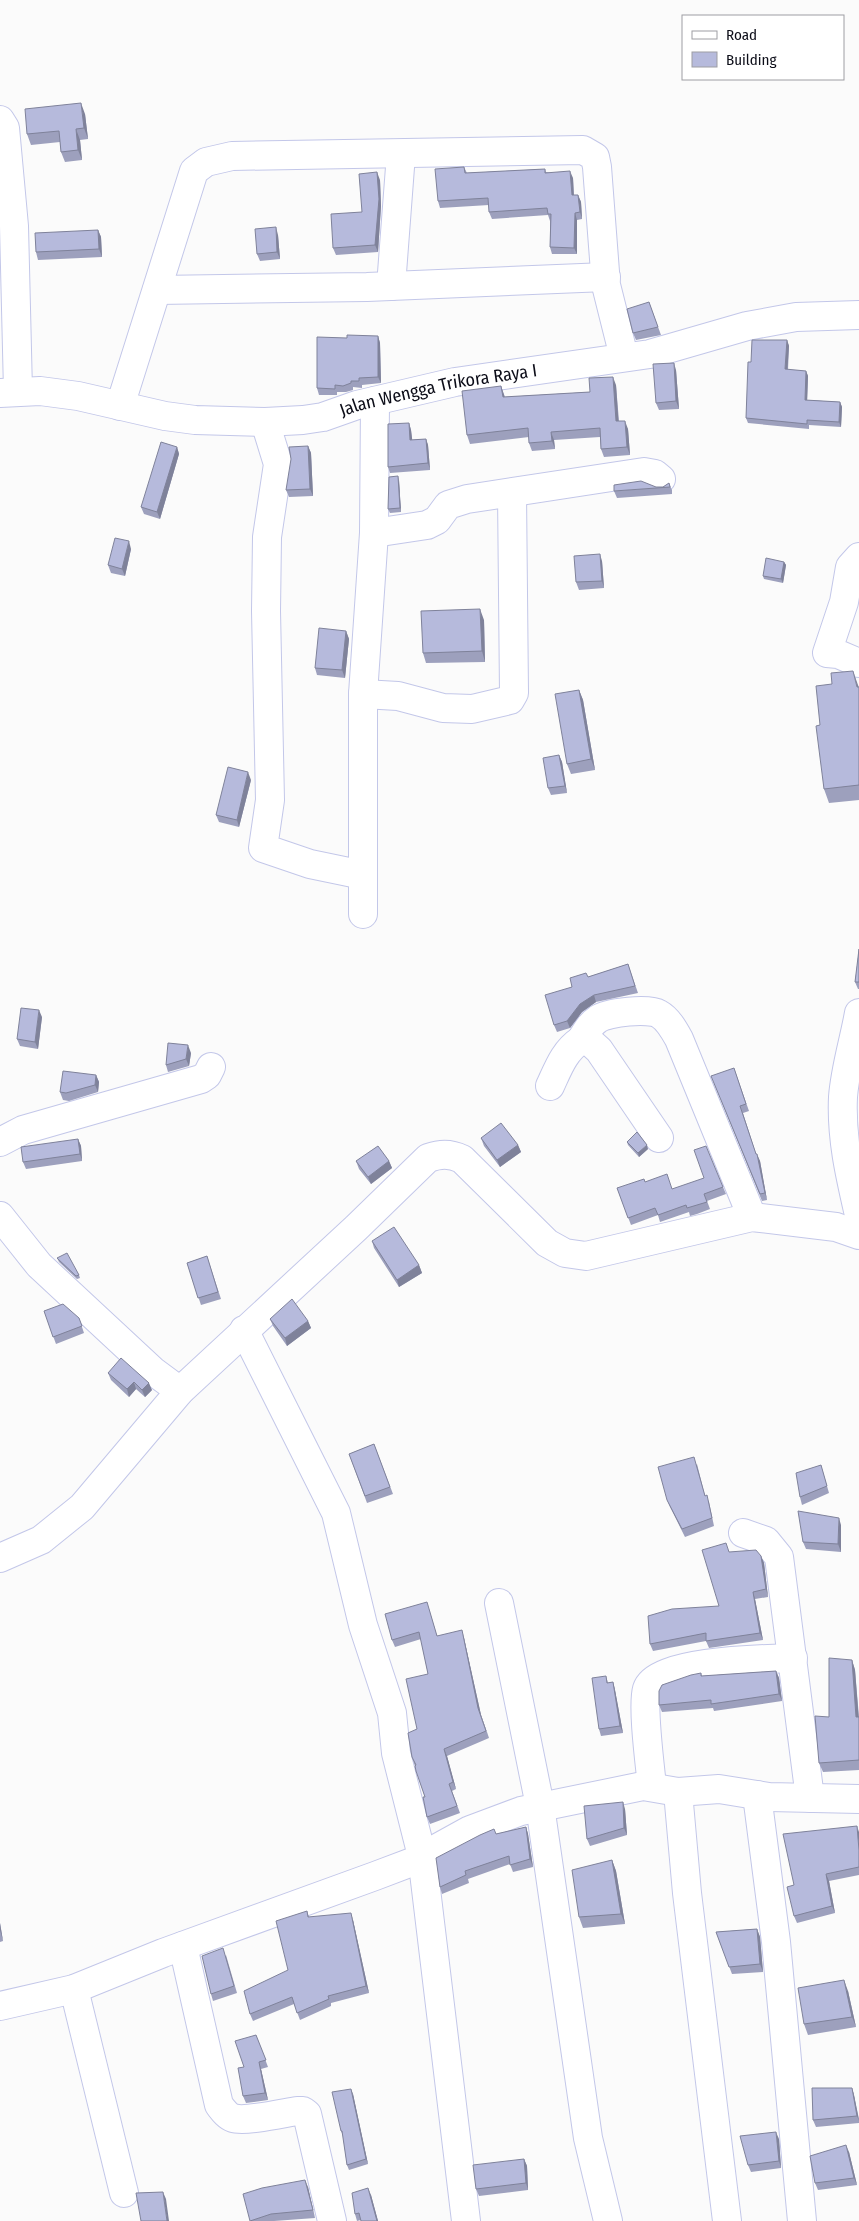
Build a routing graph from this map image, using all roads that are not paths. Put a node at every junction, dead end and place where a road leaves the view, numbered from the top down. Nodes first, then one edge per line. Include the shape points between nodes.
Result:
1 (0, 120) edge
2 (401, 154) junction
3 (606, 277) junction
4 (391, 286) junction
5 (157, 290) junction
6 (859, 315) edge
7 (624, 356) junction
8 (9, 392) edge
9 (375, 401) junction
10 (120, 406) junction
11 (265, 422) junction
12 (661, 479) dead end
13 (512, 494) junction
14 (374, 533) junction
15 (859, 557) edge
16 (859, 663) edge
17 (363, 694) junction
18 (364, 875) junction
19 (363, 914) dead end
20 (859, 1013) edge
21 (581, 1040) junction
22 (211, 1067) dead end
23 (550, 1086) dead end
24 (3, 1132) edge
25 (659, 1138) dead end
26 (859, 1215) edge
27 (0, 1216) edge
28 (752, 1217) junction
29 (859, 1235) edge
30 (244, 1330) junction
31 (180, 1391) junction
32 (743, 1533) dead end
33 (0, 1558) edge
34 (499, 1603) dead end
35 (793, 1658) junction
36 (652, 1786) junction
37 (678, 1792) junction
38 (757, 1795) junction
39 (810, 1798) junction
40 (859, 1799) edge
41 (540, 1806) junction
42 (422, 1856) junction
43 (183, 1946) junction
44 (74, 1989) junction
45 (0, 2006) edge
46 (124, 2193) dead end
47 (332, 2221) edge
48 (466, 2221) edge
49 (608, 2221) edge
50 (727, 2221) edge
51 (802, 2221) edge

1 - 8 street via 5,128 14,226
2 - 3 street via 583,150 595,158 597,167
2 - 4 street
2 - 5 street via 232,156 206,162 194,171 187,189
3 - 4 street
3 - 7 street
4 - 5 street
5 - 10 street
6 - 7 street, Jalan Wengga Trikora Raya I via 796,317 747,326 650,354
7 - 9 street, Jalan Wengga Trikora Raya I via 455,382
8 - 10 street, Jalan Wengga Trikora Raya I via 40,391
9 - 11 street, Jalan Wengga Trikora Raya I via 323,417
9 - 14 street
10 - 11 street, Jalan Wengga Trikora Raya I via 195,420
11 - 18 street via 278,464 267,537 270,800 263,848 310,864
12 - 13 street via 644,472
13 - 14 street via 456,502 448,505 437,520 426,525
13 - 17 street via 512,698 472,709 442,708 398,696
14 - 17 street
15 - 16 street via 850,567 844,602 827,653
17 - 18 street
18 - 19 street
20 - 26 street via 843,1095 843,1128
21 - 23 street via 564,1056
21 - 25 street via 589,1041 599,1050
21 - 28 street via 591,1024 607,1014 650,1010 667,1021 678,1039
22 - 24 street via 201,1079 23,1130
27 - 31 street via 39,1265 153,1371
28 - 29 street via 836,1227
28 - 30 street via 586,1256 566,1253 547,1243 471,1166 452,1155 439,1154 423,1162
30 - 31 street
30 - 42 street via 336,1513 364,1625 392,1712 396,1753
31 - 33 street via 82,1507 41,1540
32 - 35 street via 766,1541 779,1557
34 - 41 street
35 - 36 street via 742,1659 674,1670 655,1678 647,1690 646,1712
35 - 39 street
36 - 37 street
36 - 41 street via 609,1791
37 - 38 street via 719,1789
37 - 50 street via 687,1893
38 - 39 street
38 - 51 street via 776,1942
39 - 40 street
41 - 42 street via 470,1830
41 - 49 street via 588,2138
42 - 43 street
42 - 48 street
43 - 44 street
43 - 47 street via 219,2105 234,2119 297,2111 307,2114
44 - 45 street
44 - 46 street

